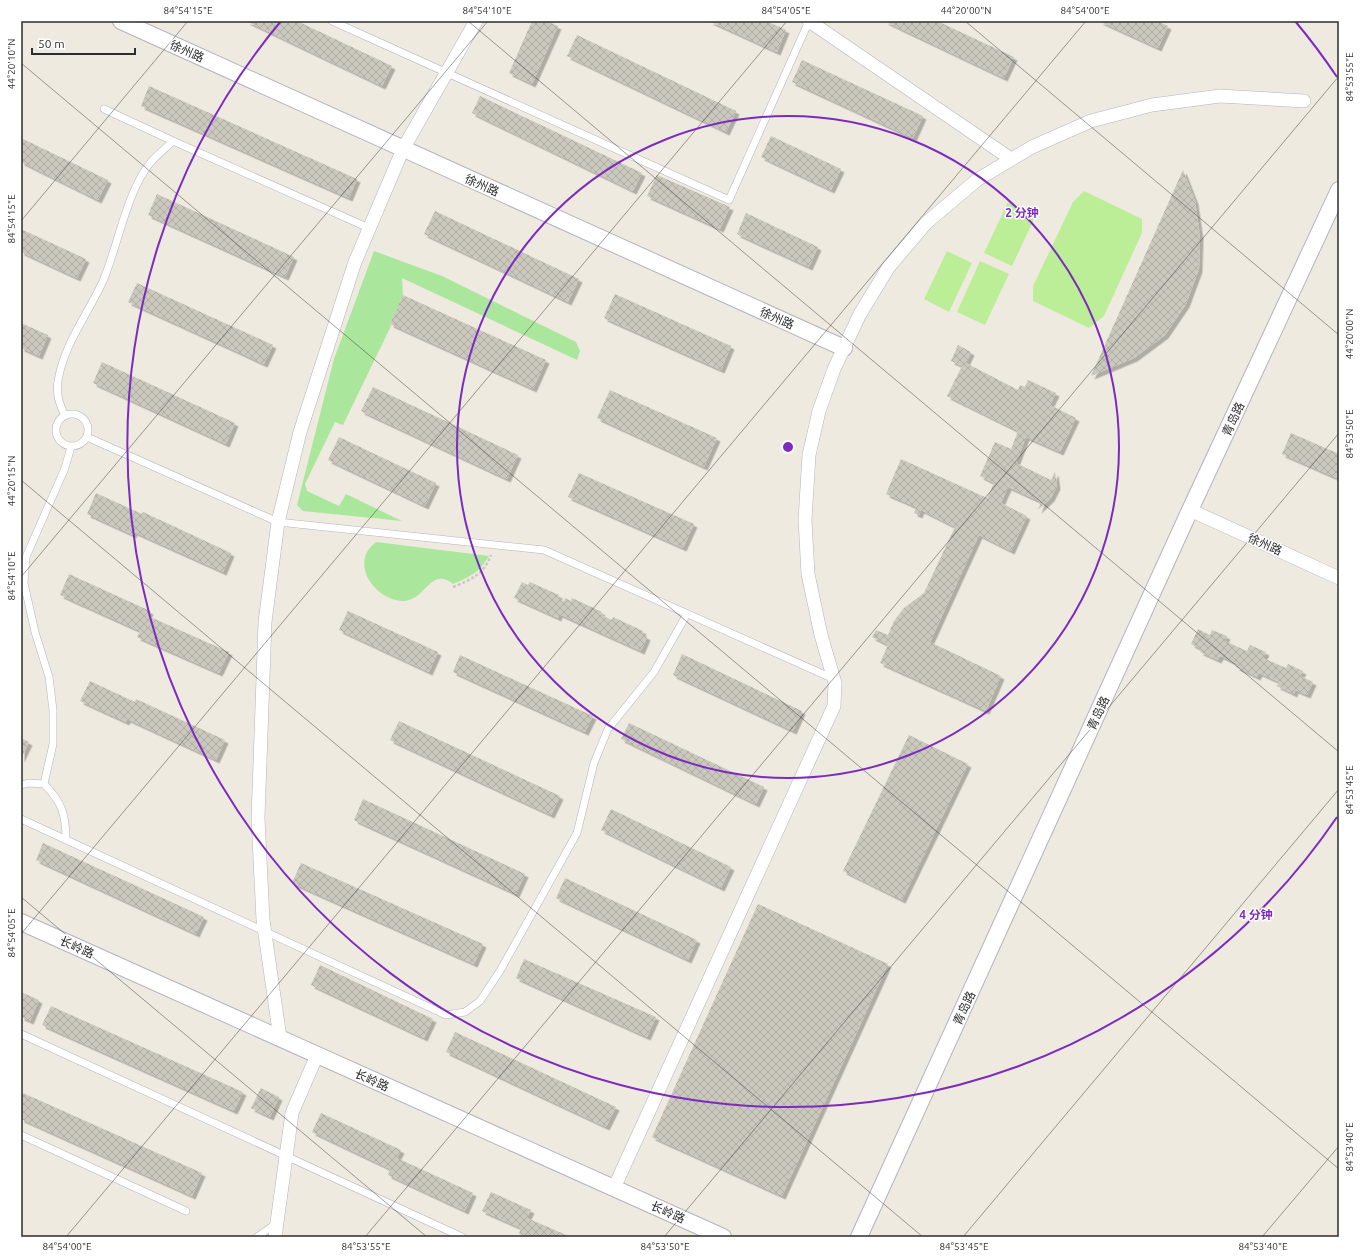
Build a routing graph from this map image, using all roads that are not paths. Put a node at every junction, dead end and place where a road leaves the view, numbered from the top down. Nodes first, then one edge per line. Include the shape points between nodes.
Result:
1 (121, 21) edge
2 (332, 21) edge
3 (476, 21) edge
4 (809, 21) edge
5 (446, 74) junction
6 (1304, 101) dead end
7 (104, 109) dead end
8 (173, 142) junction
9 (403, 149) junction
10 (1011, 159) junction
11 (1338, 194) edge
12 (369, 228) junction
13 (844, 348) junction
14 (65, 416) junction
15 (87, 437) junction
16 (71, 446) junction
17 (1190, 510) junction
18 (278, 522) junction
19 (1339, 578) edge
20 (687, 614) junction
21 (834, 680) junction
22 (44, 784) junction
23 (21, 785) edge
24 (21, 819) edge
25 (66, 840) junction
26 (21, 922) edge
27 (265, 932) junction
28 (21, 1034) edge
29 (280, 1038) junction
30 (317, 1055) junction
31 (21, 1135) edge
32 (287, 1155) junction
33 (614, 1188) junction
34 (186, 1211) dead end
35 (277, 1223) junction
36 (257, 1237) edge
37 (275, 1237) edge
38 (462, 1237) edge
39 (724, 1237) edge
40 (859, 1237) edge

1 - 9 street, 徐州路
2 - 5 lane
3 - 5 street
4 - 5 lane via 729,200
4 - 10 street
5 - 9 street
6 - 10 street via 1220,96 1152,105 1090,121
7 - 8 lane
8 - 12 lane
8 - 14 lane via 150,163 138,184 128,205 114,253 102,282 76,330 65,357 58,380 57,396
9 - 12 street
9 - 13 street, 徐州路
10 - 13 street via 977,180 926,223 888,268 860,314
11 - 17 street, 青岛路
12 - 18 street via 326,348 300,432
13 - 21 street via 819,411 809,455 806,520 808,574
14 - 15 lane via 72,414 84,419 87,424
14 - 16 lane via 57,423 56,436 65,445
15 - 16 lane via 78,446
15 - 18 lane
16 - 22 lane via 65,468 26,557 24,583 49,677 53,710 53,744
17 - 19 street, 徐州路
17 - 40 street, 青岛路
18 - 20 lane via 544,550
18 - 27 street via 265,622 261,715 258,818
20 - 21 lane
20 - 27 lane via 654,672 608,729 594,763 577,833 500,971 480,1001 465,1012 446,1015
21 - 33 street via 834,706 822,734
22 - 23 lane
22 - 25 lane via 55,794 61,805 66,821
24 - 25 lane
25 - 27 lane
26 - 29 street, 长岭路
27 - 29 street
28 - 32 lane
29 - 30 street, 长岭路
30 - 32 street via 292,1113
30 - 33 street, 长岭路
31 - 34 lane
32 - 35 street
32 - 38 lane
33 - 39 street, 长岭路
35 - 36 lane
35 - 37 street

